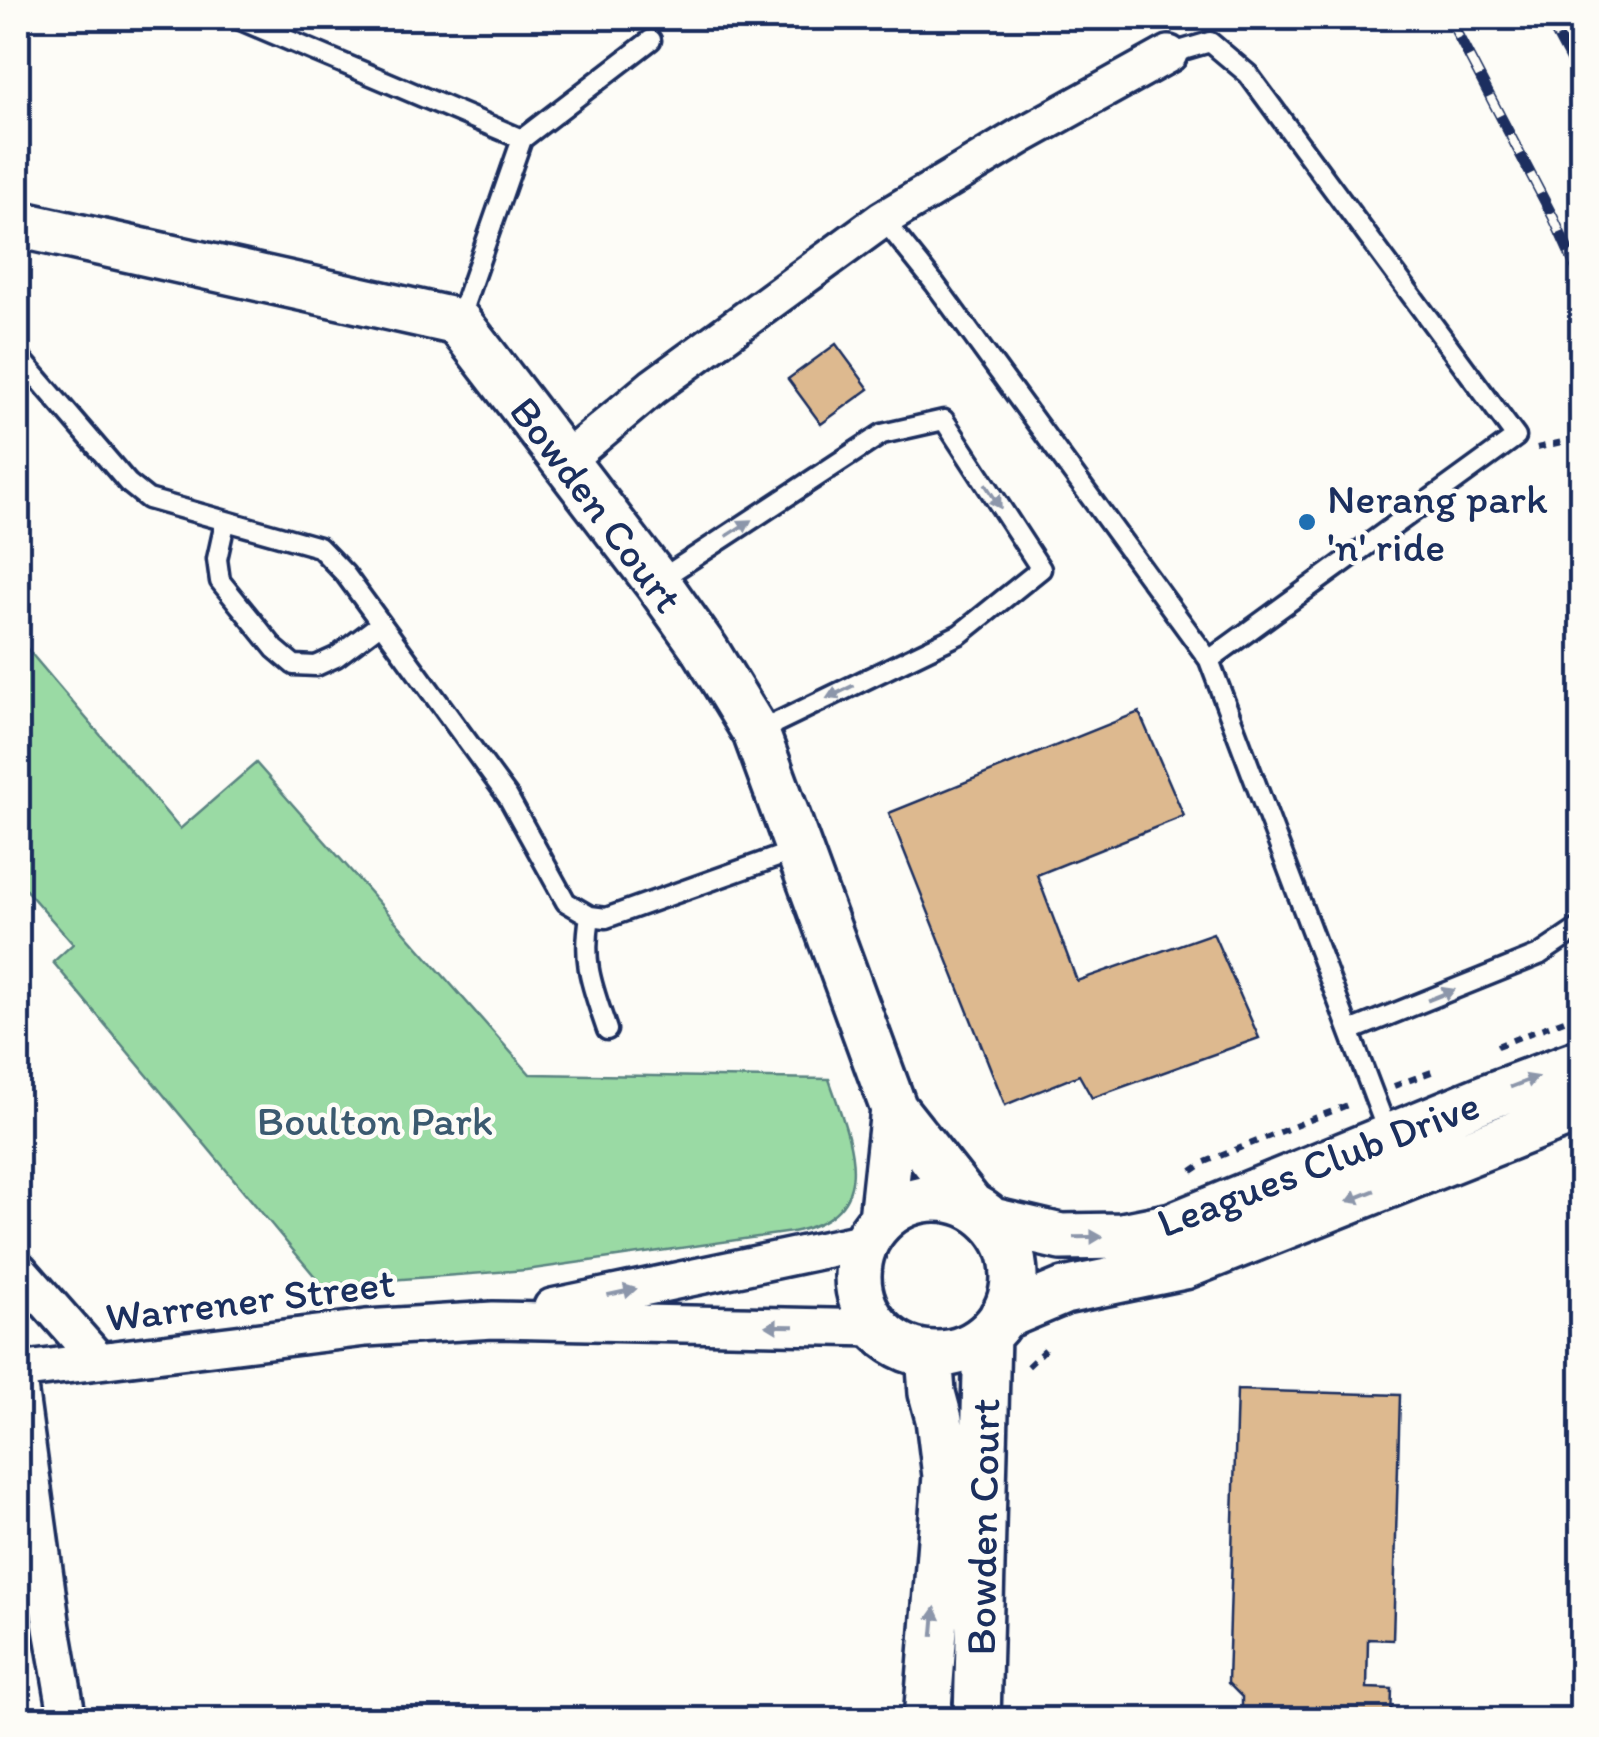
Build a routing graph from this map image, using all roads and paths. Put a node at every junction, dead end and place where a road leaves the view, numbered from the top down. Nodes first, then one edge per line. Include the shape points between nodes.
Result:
1 (236, 18) edge
2 (651, 40) dead end
3 (1169, 54) joint
4 (522, 140) junction
5 (882, 219) junction
6 (18, 224) edge
7 (458, 322) junction
8 (18, 355) edge
9 (1582, 437) edge
10 (1526, 450) dead end
11 (566, 460) junction
12 (225, 523) junction
13 (657, 582) junction
14 (380, 624) junction
15 (1208, 660) junction
16 (756, 732) junction
17 (800, 848) junction
18 (590, 916) junction
19 (1582, 926) edge
20 (607, 1030) dead end
21 (1350, 1030) junction
22 (1582, 1062) edge
23 (894, 1108) junction
24 (1582, 1108) edge
25 (1389, 1136) junction
26 (1501, 1140) junction
27 (981, 1213) junction
28 (874, 1230) junction
29 (18, 1268) edge
30 (493, 1320) junction
31 (995, 1326) junction
32 (878, 1328) junction
33 (929, 1354) junction
34 (99, 1361) junction
35 (18, 1375) edge
36 (68, 1720) edge
37 (926, 1720) edge
38 (978, 1720) edge

1 - 4 lane
2 - 4 lane
3 - 5 street
3 - 15 lane via 1210,42 1248,74 1516,437
4 - 7 lane
5 - 11 street via 653,387
5 - 15 lane
6 - 7 street
7 - 11 street, Bowden Court
8 - 12 lane via 128,484 148,498
9 - 10 path
11 - 13 street, Bowden Court
12 - 14 lane via 319,547
12 - 14 lane via 220,581 294,665 316,666 336,657
13 - 16 street, Bowden Court
13 -> 16 lane via 882,434 944,420 1041,569 960,634
14 - 18 lane via 508,797 566,902
15 - 21 lane
16 - 17 street, Bowden Court
17 - 18 lane via 606,918
17 - 23 street, Bowden Court
18 - 20 lane via 587,969
21 -> 19 lane via 1539,955
21 - 25 lane
25 -> 22 street, Leagues Club Drive
23 - 27 street, Bowden Court
23 - 28 street, Bowden Court
24 - 26 street, Leagues Club Drive
25 - 26 street via 1397,1148 1410,1151 1437,1141
27 -> 25 street, Leagues Club Drive via 1061,1237 1122,1236 1172,1226
26 -> 31 street, Leagues Club Drive via 1184,1266 1064,1291
27 - 28 street via 956,1200 929,1198 898,1208
27 - 31 street via 1008,1243 1014,1265 1013,1292
30 -> 28 street, Warrener Street
28 - 32 street via 860,1256 858,1284
29 - 34 street
32 -> 30 street, Warrener Street
30 - 34 street, Warrener Street via 366,1328
31 - 33 street via 964,1349
31 - 38 street, Bowden Court
32 - 33 street via 903,1347
37 -> 33 street, Bowden Court via 946,1476
34 - 35 street, Warrener Street
35 - 36 street

